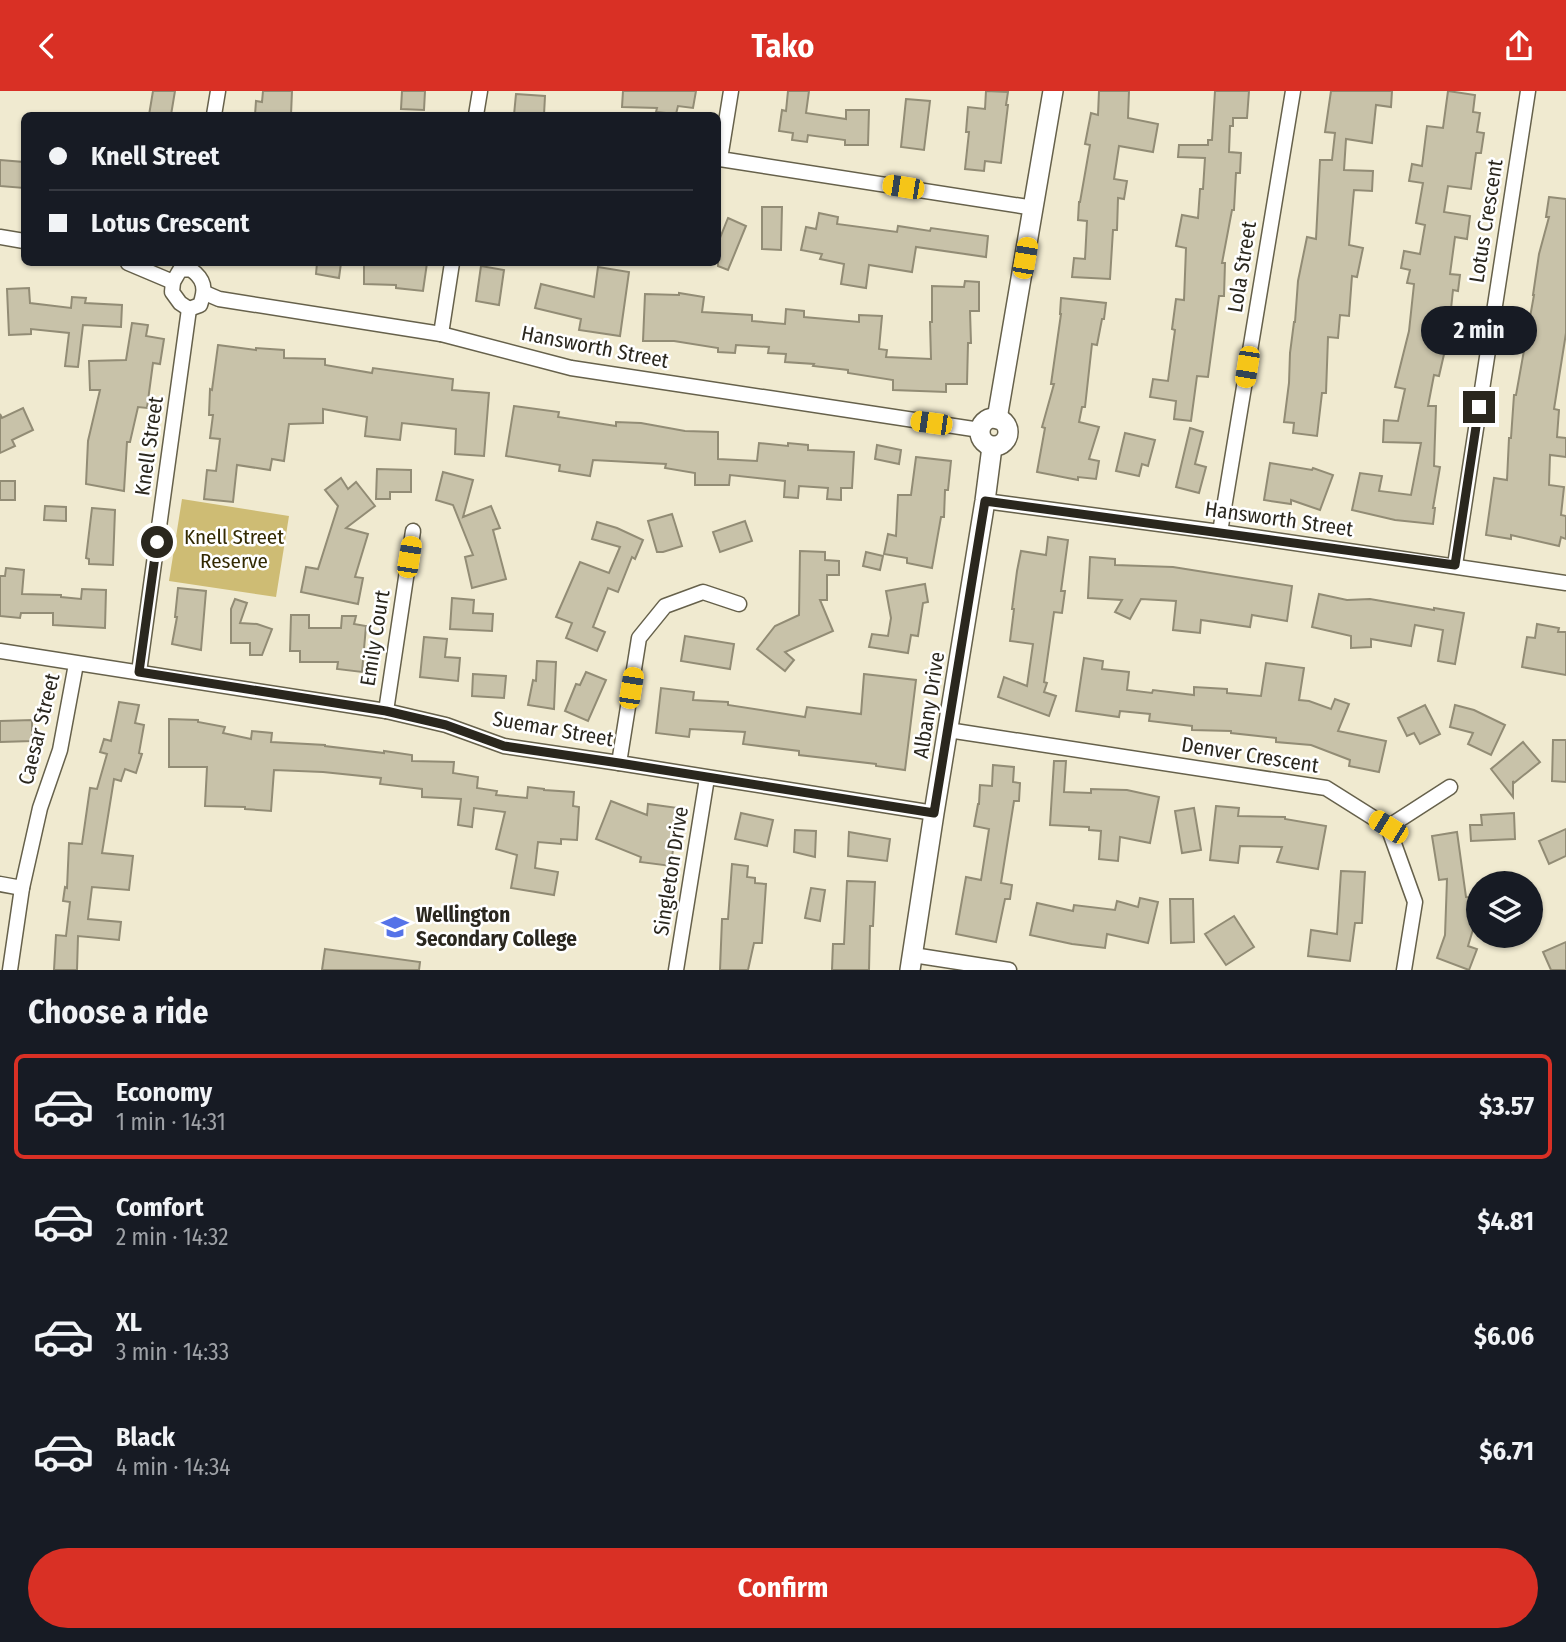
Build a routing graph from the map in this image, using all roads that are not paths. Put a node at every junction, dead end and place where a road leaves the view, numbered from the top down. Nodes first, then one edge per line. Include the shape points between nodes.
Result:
1 (218, 91) edge
2 (480, 91) edge
3 (731, 91) edge
4 (1053, 91) edge
5 (1293, 91) edge
6 (1528, 91) edge
7 (214, 112) edge
8 (476, 112) edge
9 (721, 153) edge
10 (721, 159) edge
11 (1034, 208) junction
12 (0, 237) edge
13 (21, 240) edge
14 (135, 266) edge
15 (191, 266) edge
16 (451, 266) edge
17 (173, 282) junction
18 (205, 293) junction
19 (189, 309) junction
20 (440, 334) junction
21 (997, 419) junction
22 (980, 430) junction
23 (992, 447) junction
24 (985, 501) junction
25 (413, 531) dead end
26 (1220, 532) junction
27 (1455, 565) junction
28 (1566, 583) edge
29 (739, 604) dead end
30 (0, 651) edge
31 (76, 664) junction
32 (139, 672) junction
33 (386, 711) junction
34 (948, 730) junction
35 (619, 763) junction
36 (707, 778) junction
37 (1450, 787) dead end
38 (934, 813) junction
39 (1388, 827) junction
40 (0, 884) edge
41 (22, 888) junction
42 (911, 962) edge
43 (10, 970) edge
44 (676, 970) edge
45 (1009, 970) edge
46 (1404, 970) edge

1 - 7 street
2 - 8 street
3 - 9 street
4 - 11 street
5 - 26 street, Lola Street
6 - 27 street, Lotus Crescent
10 - 11 street
11 - 21 street
12 - 13 street
14 - 17 street
15 - 17 street via 180,270
15 - 18 street
16 - 20 street
17 - 19 street via 172,292
18 - 19 street via 200,305
18 - 20 street, Hansworth Street via 219,299
19 - 32 street, Knell Street
20 - 22 street, Hansworth Street via 571,368
21 - 22 street via 988,419
21 - 23 street via 1008,428 1008,437 1002,445
22 - 23 street via 984,443
23 - 24 street, Albany Drive
24 - 26 street, Hansworth Street
24 - 34 street, Albany Drive
25 - 33 street, Emily Court
26 - 27 street, Hansworth Street
27 - 28 street, Hansworth Street
29 - 35 street via 703,592 665,606 639,638
30 - 31 street, Suemar Street
31 - 32 street, Suemar Street
31 - 41 street, Caesar Street via 60,750 40,808
32 - 33 street, Suemar Street
33 - 35 street, Suemar Street via 446,725 504,746
34 - 38 street, Albany Drive
34 - 39 street, Denver Crescent via 1326,787
35 - 36 street, Suemar Street
36 - 38 street, Suemar Street
36 - 44 street, Singleton Drive
37 - 39 street
38 - 42 street, Albany Drive
39 - 46 street via 1415,902
40 - 41 street
41 - 43 street, Caesar Street
42 - 45 street

